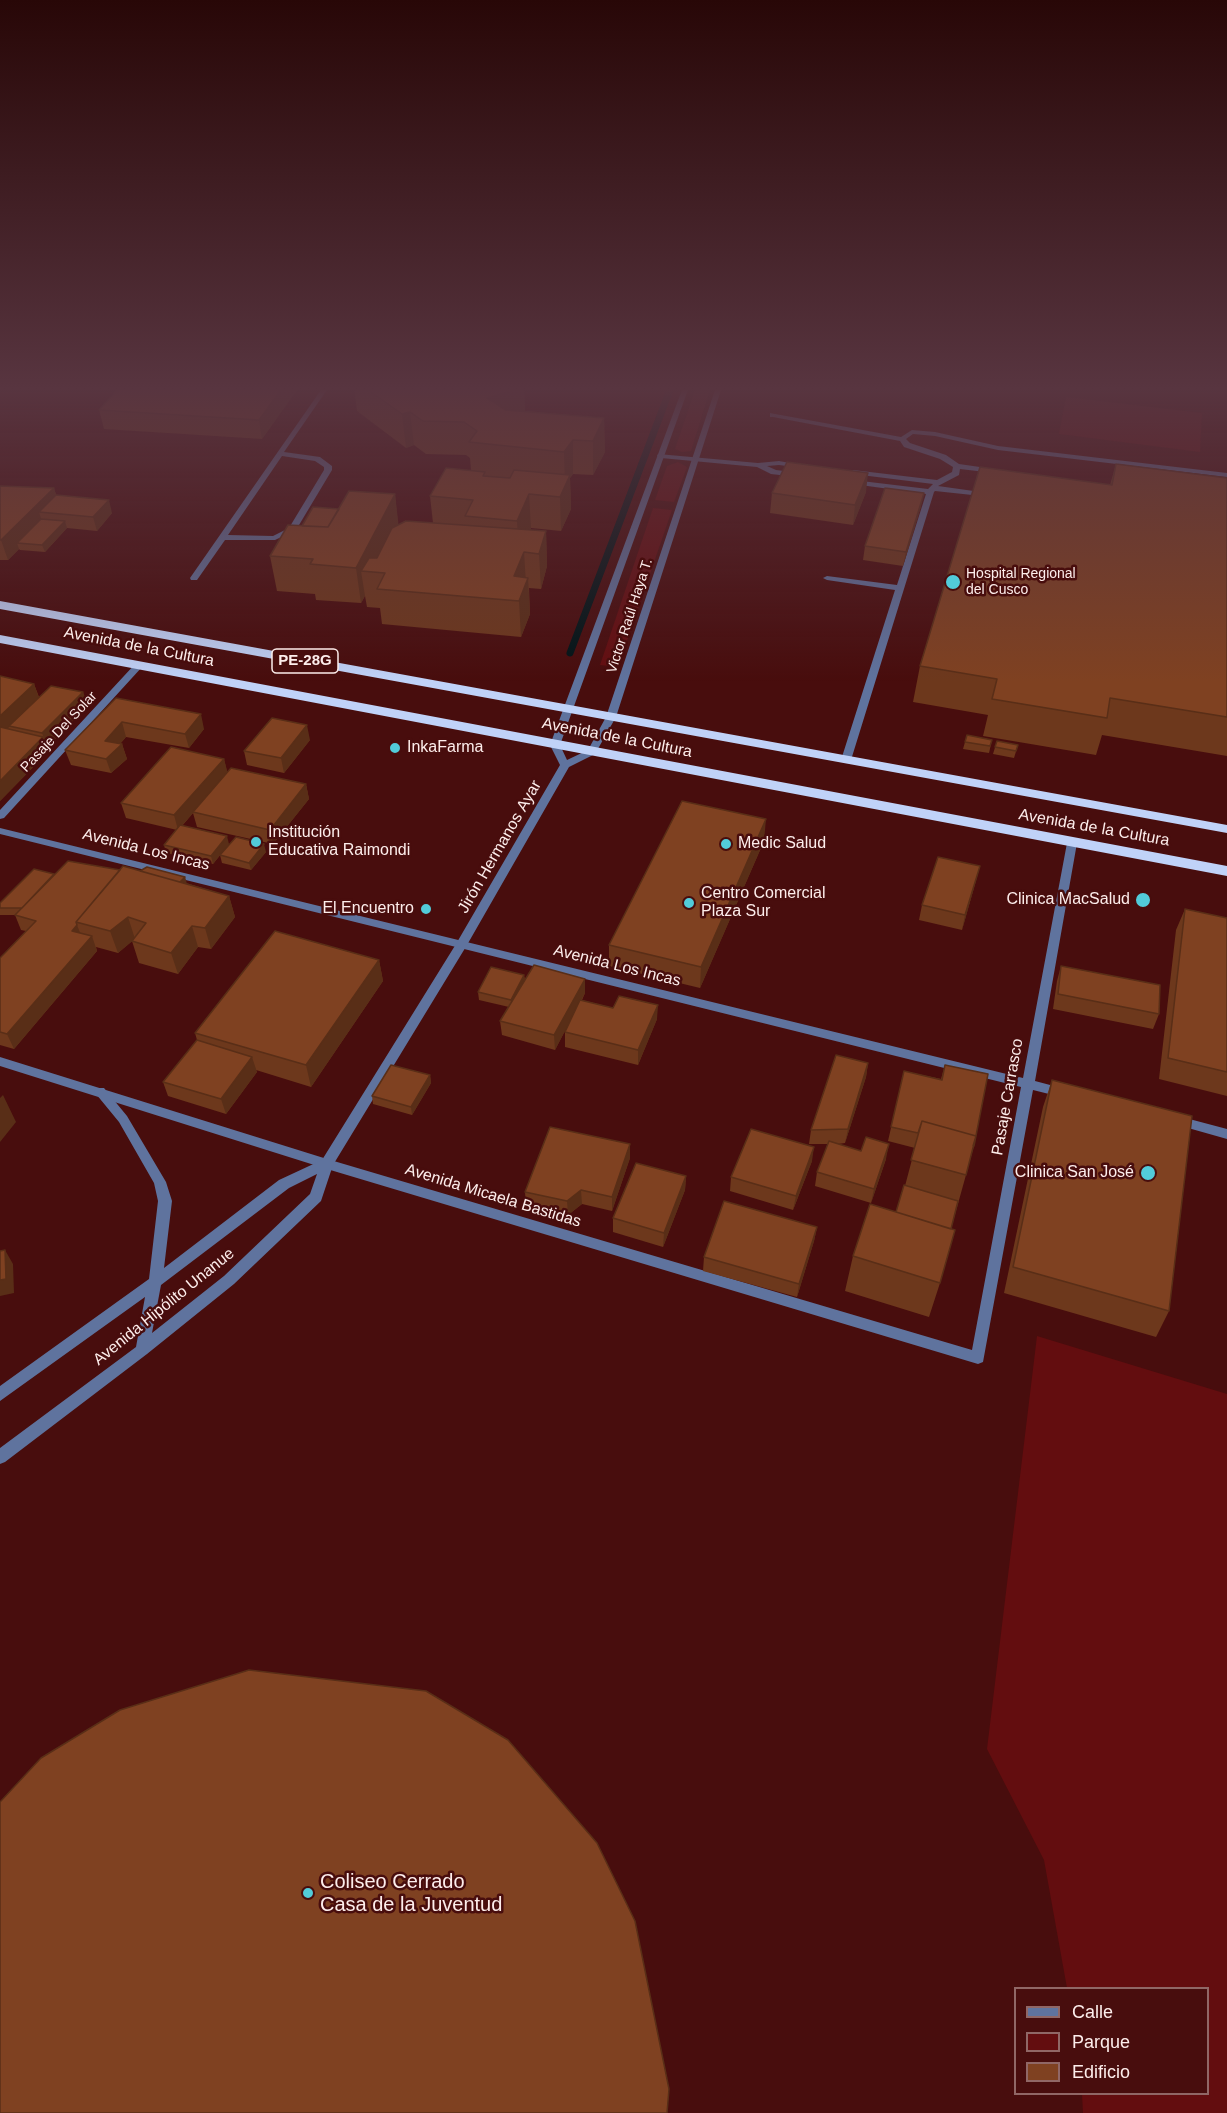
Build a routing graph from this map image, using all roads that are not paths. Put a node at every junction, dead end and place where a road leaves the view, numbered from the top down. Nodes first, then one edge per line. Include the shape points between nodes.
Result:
1 (258, 486) edge
2 (319, 486) edge
3 (650, 486) edge
4 (686, 486) edge
5 (912, 486) edge
6 (926, 486) edge
7 (934, 487) junction
8 (1000, 497) edge
9 (222, 537) junction
10 (194, 578) dead end
11 (827, 578) dead end
12 (898, 588) junction
13 (0, 605) edge
14 (0, 639) edge
15 (139, 665) junction
16 (569, 710) junction
17 (611, 717) junction
18 (555, 745) junction
19 (592, 752) junction
20 (846, 760) junction
21 (565, 765) junction
22 (0, 816) edge
23 (1227, 829) edge
24 (0, 831) edge
25 (1072, 843) junction
26 (1227, 871) edge
27 (461, 945) junction
28 (0, 1061) edge
29 (1027, 1083) junction
30 (100, 1091) junction
31 (1083, 1097) edge
32 (1160, 1117) edge
33 (1227, 1134) edge
34 (327, 1164) junction
35 (155, 1282) junction
36 (142, 1350) junction
37 (978, 1358) joint
38 (0, 1394) edge
39 (0, 1457) edge

1 - 9 street
2 - 9 street via 292,530 263,540
3 - 16 street, Victor Raúl Haya T.
4 - 17 street, Victor Raúl Haya T.
5 - 7 street
6 - 7 street
7 - 8 street
7 - 12 street
9 - 10 street
11 - 12 street
12 - 20 street
13 - 16 highway, Avenida de la Cultura / PE-28G
14 - 15 highway, Avenida de la Cultura / PE-28G
15 - 18 highway, Avenida de la Cultura / PE-28G
15 - 22 street, Pasaje Del Solar
16 - 17 highway, Avenida de la Cultura / PE-28G
16 - 18 street, Victor Raúl Haya T.
17 - 19 street, Victor Raúl Haya T.
17 - 20 highway, Avenida de la Cultura
18 - 19 highway, Avenida de la Cultura
18 - 21 street
19 - 21 street
19 - 25 highway, Avenida de la Cultura
20 - 23 highway, Avenida de la Cultura
21 - 27 street, Jirón Hermanos Ayar
24 - 27 street, Avenida Los Incas
25 - 26 highway, Avenida de la Cultura
25 - 29 street, Pasaje Carrasco
27 - 29 street, Avenida Los Incas
27 - 34 street, Avenida Hipólito Unanue
28 - 30 street, Avenida Micaela Bastidas
29 - 31 street, Avenida Los Incas
29 - 37 street, Pasaje Carrasco
30 - 34 street, Avenida Micaela Bastidas
30 - 35 street via 123,1119 165,1201
32 - 33 street
34 - 35 street, Avenida Hipólito Unanue via 284,1184
34 - 36 street, Avenida Hipólito Unanue via 316,1197 229,1280
34 - 37 street, Avenida Micaela Bastidas
35 - 36 street
35 - 38 street, Avenida Hipólito Unanue
36 - 39 street, Avenida Hipólito Unanue

